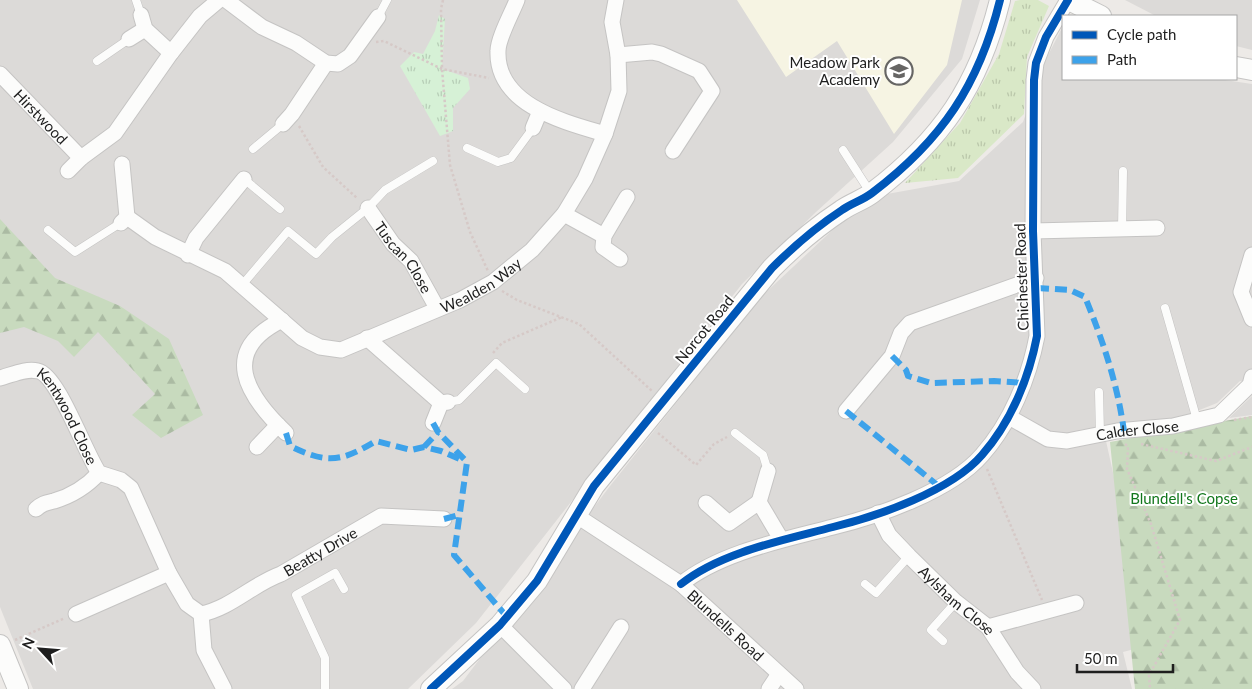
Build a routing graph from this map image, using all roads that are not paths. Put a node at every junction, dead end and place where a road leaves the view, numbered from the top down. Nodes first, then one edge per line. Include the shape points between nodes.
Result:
1 (136, 0) edge
2 (219, 0) edge
3 (226, 0) edge
4 (387, 0) edge
5 (517, 0) edge
6 (616, 0) edge
7 (1000, 0) edge
8 (1068, 0) edge
9 (1099, 15) edge
10 (378, 17) joint
11 (143, 22) junction
12 (129, 39) joint
13 (171, 53) junction
14 (618, 55) junction
15 (97, 61) dead end
16 (326, 63) junction
17 (1237, 67) edge
18 (1252, 70) edge
19 (0, 74) edge
20 (540, 111) junction
21 (288, 119) joint
22 (533, 128) joint
23 (605, 134) junction
24 (467, 148) dead end
25 (254, 149) dead end
26 (843, 150) dead end
27 (672, 151) dead end
28 (81, 158) junction
29 (433, 160) dead end
30 (122, 164) dead end
31 (1123, 170) dead end
32 (68, 172) dead end
33 (244, 180) joint
34 (871, 194) junction
35 (627, 198) dead end
36 (368, 208) junction
37 (280, 209) dead end
38 (564, 214) junction
39 (123, 221) junction
40 (1157, 228) dead end
41 (48, 230) dead end
42 (1122, 230) junction
43 (1033, 231) junction
44 (604, 236) junction
45 (188, 255) junction
46 (1252, 255) edge
47 (620, 259) dead end
48 (1036, 278) junction
49 (242, 285) junction
50 (437, 308) junction
51 (1165, 308) dead end
52 (1252, 319) edge
53 (282, 320) junction
54 (367, 338) junction
55 (1252, 377) edge
56 (0, 378) edge
57 (525, 389) dead end
58 (1099, 392) dead end
59 (444, 403) junction
60 (846, 411) dead end
61 (1009, 417) junction
62 (1197, 420) junction
63 (433, 423) dead end
64 (735, 433) road end
65 (1100, 434) junction
66 (257, 447) dead end
67 (768, 471) joint
68 (99, 473) junction
69 (759, 502) junction
70 (706, 503) dead end
71 (36, 509) dead end
72 (878, 513) junction
73 (577, 516) junction
74 (444, 519) dead end
75 (781, 539) junction
76 (909, 556) junction
77 (170, 573) junction
78 (681, 584) junction
79 (866, 584) dead end
80 (344, 589) dead end
81 (956, 602) junction
82 (1076, 603) dead end
83 (76, 614) road end
84 (201, 614) junction
85 (500, 625) junction
86 (621, 627) dead end
87 (988, 628) junction
88 (943, 641) dead end
89 (0, 646) edge
90 (779, 674) junction
91 (18, 689) edge
92 (224, 689) edge
93 (325, 689) edge
94 (431, 689) edge
95 (564, 689) edge
96 (582, 689) edge
97 (769, 689) edge
98 (796, 689) edge
99 (1033, 689) edge

1 - 11 lane
2 - 13 street via 200,16
3 - 16 street via 262,27 296,43
4 - 10 lane
5 - 20 street via 498,50 501,73 513,92
6 - 14 street, Wealden Way via 612,22
7 - 34 street, Norcot Road via 978,69 956,108 922,149
8 - 9 street
8 - 43 street, Chichester Road via 1046,37 1036,63
10 - 16 street via 370,40 338,64
11 - 12 street
11 - 13 street
12 - 15 lane
13 - 28 street via 114,133
14 - 23 street, Wealden Way via 619,91
14 - 27 street via 661,54 699,71 718,92
16 - 21 street
17 - 18 street
19 - 28 street, Hirstwood
20 - 22 street
20 - 23 street via 569,124
21 - 25 lane
22 - 24 lane via 511,158 498,162
23 - 38 street, Wealden Way
26 - 34 lane
28 - 32 street
29 - 36 lane via 385,190
30 - 39 street
31 - 42 lane
33 - 37 lane
33 - 45 street via 196,238
34 - 73 street, Norcot Road via 844,208 801,239 772,268 594,486
35 - 44 street
36 - 49 lane via 316,254 288,231
36 - 50 street, Tuscan Close via 393,244 411,262
38 - 44 street
38 - 50 street, Wealden Way via 532,250 493,282
39 - 41 lane via 75,252
39 - 45 street, Wealden Way
40 - 42 street
42 - 43 street
43 - 48 street, Chichester Road
44 - 47 street via 603,247
45 - 49 street, Wealden Way via 225,271
46 - 52 street via 1241,292
48 - 60 street via 910,323 901,333 892,356
48 - 61 street, Chichester Road via 1037,336 1033,359
49 - 53 street, Wealden Way
50 - 54 street, Wealden Way
51 - 62 lane
53 - 54 street, Wealden Way via 302,338 320,347 342,350
53 - 66 street via 264,329 244,357 244,372 256,397 282,429
54 - 59 street
55 - 62 street, Calder Close via 1250,386 1219,415
56 - 68 street, Kentwood Close via 28,370 40,371 50,378
57 - 59 lane via 496,363 459,400
58 - 65 lane
59 - 63 street
61 - 65 street, Calder Close via 1048,439 1067,441
61 - 72 street, Chichester Road via 982,456 941,488
62 - 65 street, Calder Close via 1173,426
64 - 67 lane via 763,455
67 - 69 street
68 - 71 street, Kentwood Close via 88,485 54,501 44,502
68 - 77 street, Kentwood Close via 121,480 131,488
69 - 70 street via 729,523
69 - 75 street
72 - 75 street, Chichester Road
72 - 76 street, Aylsham Close via 889,535
73 - 78 street, Blundells Road
73 - 85 street, Norcot Road via 537,582
74 - 84 street, Beatty Drive via 381,516 281,574 264,580 250,591
75 - 78 street, Chichester Road via 698,570
76 - 79 lane via 876,593
76 - 81 street, Aylsham Close
77 - 83 street
77 - 84 street, Kentwood Close via 186,604
78 - 90 street, Blundells Road
80 - 93 lane via 335,573 296,595 325,658
81 - 87 street, Aylsham Close
81 - 88 lane via 931,630
82 - 87 street
84 - 92 street via 204,650
85 - 94 street, Norcot Road
85 - 95 street
86 - 96 street
87 - 99 street, Aylsham Close via 1017,672
89 - 91 street
90 - 97 street
90 - 98 street, Blundells Road
95 - 96 street via 571,686

